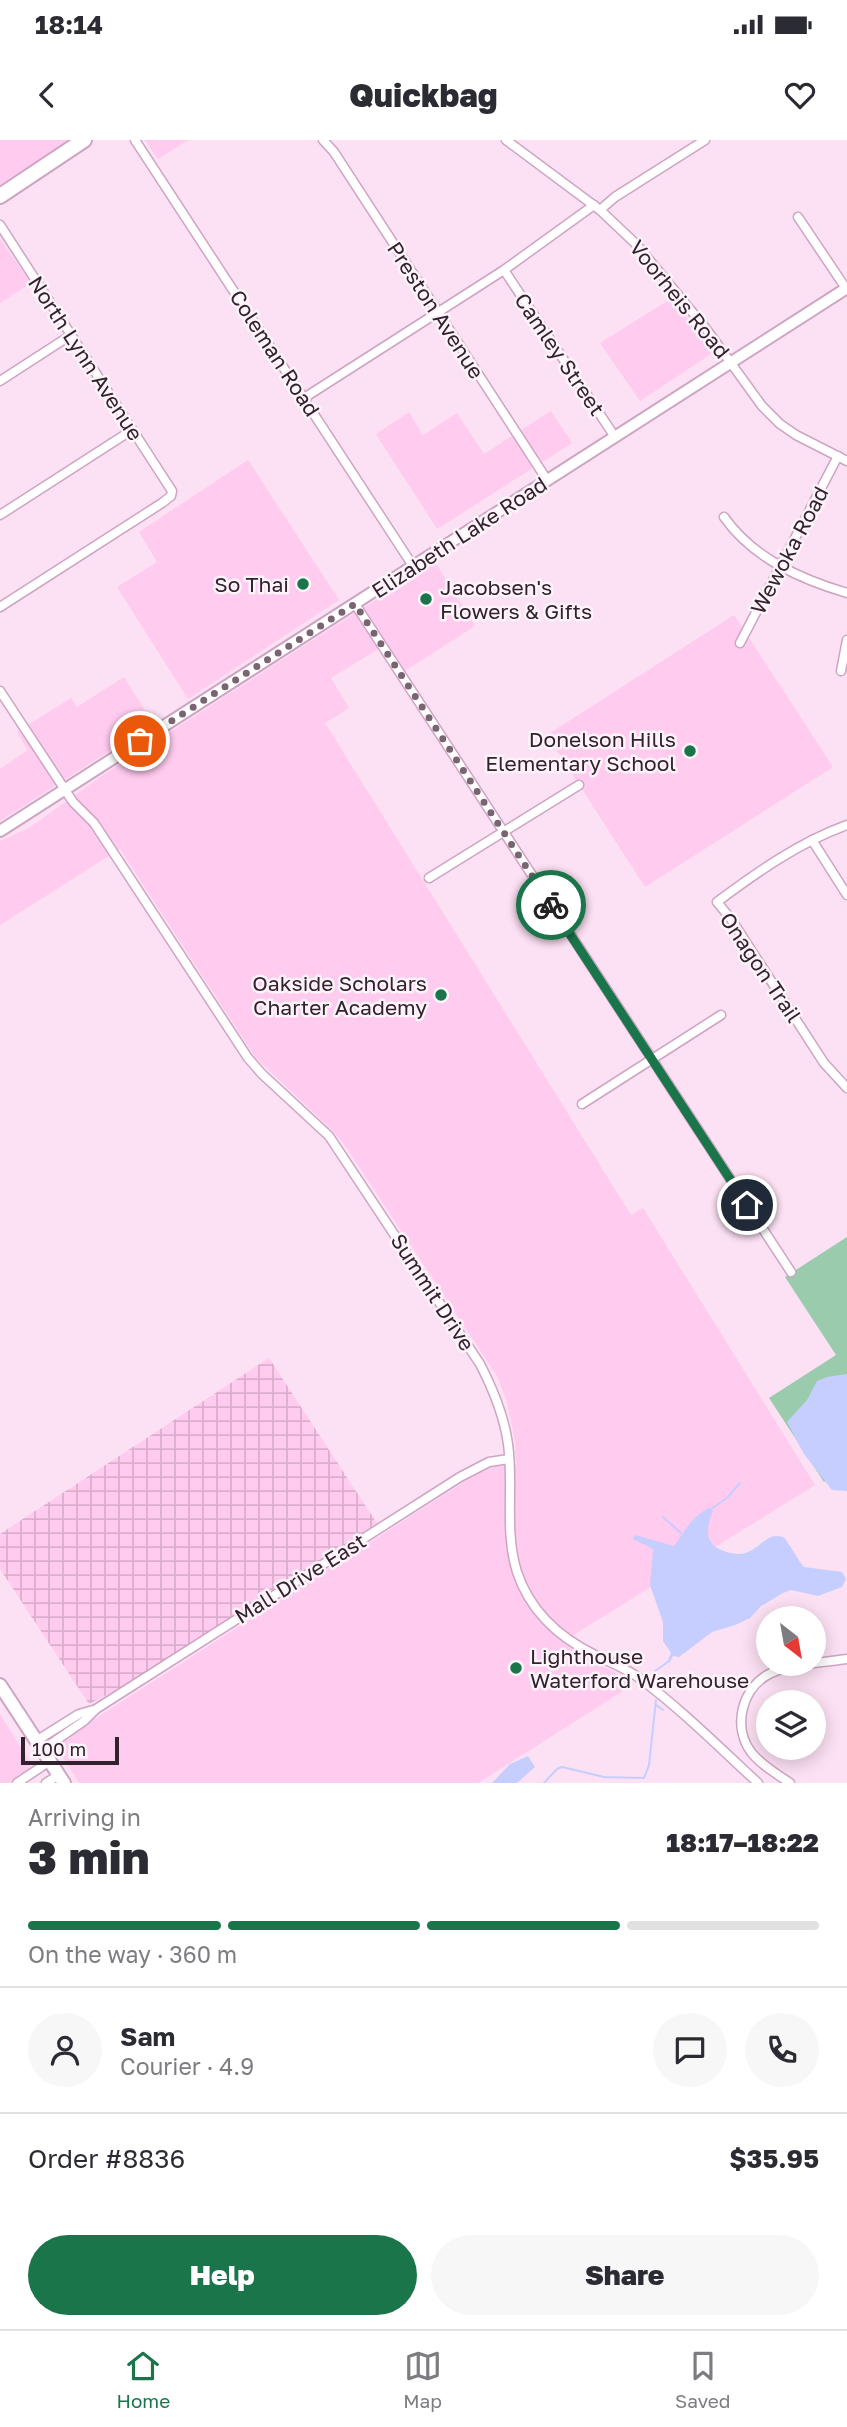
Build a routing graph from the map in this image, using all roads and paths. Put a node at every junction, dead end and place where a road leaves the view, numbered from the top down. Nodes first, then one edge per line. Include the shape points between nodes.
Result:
1 (85, 140) edge
2 (135, 140) edge
3 (323, 140) edge
4 (506, 140) edge
5 (705, 140) edge
6 (0, 196) edge
7 (597, 207) junction
8 (798, 217) dead end
9 (0, 225) edge
10 (504, 270) junction
11 (847, 289) edge
12 (438, 313) junction
13 (71, 335) junction
14 (732, 362) junction
15 (0, 381) edge
16 (304, 398) junction
17 (132, 430) junction
18 (615, 437) junction
19 (838, 456) junction
20 (847, 461) edge
21 (547, 480) junction
22 (0, 515) edge
23 (724, 517) dead end
24 (413, 566) junction
25 (781, 566) junction
26 (847, 593) edge
27 (355, 604) junction
28 (0, 607) edge
29 (847, 640) edge
30 (740, 643) dead end
31 (841, 671) dead end
32 (0, 691) edge
33 (579, 785) dead end
34 (65, 789) junction
35 (847, 825) edge
36 (0, 831) edge
37 (503, 831) junction
38 (812, 840) junction
39 (429, 877) dead end
40 (847, 895) edge
41 (721, 1015) dead end
42 (652, 1061) junction
43 (847, 1088) edge
44 (582, 1104) dead end
45 (791, 1272) dead end
46 (509, 1459) junction
47 (847, 1659) edge
48 (0, 1685) edge
49 (43, 1751) junction
50 (61, 1779) edge
51 (17, 1783) edge
52 (46, 1783) edge
53 (758, 1783) edge
54 (790, 1783) edge

1 - 6 highway
2 - 16 street, Coleman Road
3 - 12 street, Preston Avenue
4 - 7 street, Voorheis Road
5 - 7 street
7 - 10 street
7 - 14 street, Voorheis Road via 637,245
8 - 11 street
9 - 13 street, North Lynn Avenue
10 - 12 street
10 - 18 street, Camley Street
11 - 14 main road, Elizabeth Lake Road
12 - 16 street
12 - 21 street, Preston Avenue
13 - 15 street
13 - 17 street, North Lynn Avenue
14 - 18 main road, Elizabeth Lake Road
14 - 19 street, Voorheis Road via 780,424
16 - 24 street, Coleman Road
17 - 22 street
17 - 28 street, North Lynn Avenue via 172,496
18 - 21 main road, Elizabeth Lake Road
19 - 20 street, Voorheis Road
19 - 25 street, Wewoka Road
21 - 24 main road, Elizabeth Lake Road
23 - 25 street via 754,551
24 - 27 main road, Elizabeth Lake Road
25 - 26 street
25 - 30 street, Wewoka Road
27 - 34 main road, Elizabeth Lake Road
27 - 37 street
29 - 31 street
32 - 34 street, Summit Drive
33 - 37 street
34 - 36 main road, Elizabeth Lake Road
34 - 46 street, Summit Drive via 94,823 248,1058 329,1136 350,1164 480,1364 502,1416
35 - 38 street
37 - 39 street
37 - 42 street
38 - 40 street
38 - 43 street, Onagon Trail via 717,902 824,1063
41 - 42 street
42 - 44 street
42 - 45 street
46 - 49 street, Mall Drive East via 489,1461 460,1477 96,1709 79,1714
46 - 53 street, Summit Drive via 513,1558 529,1600 540,1615 570,1641 647,1683
47 - 54 street via 774,1672 759,1681 746,1698 741,1720 746,1743 759,1760
48 - 49 main road
49 - 50 main road
49 - 51 street, Mall Drive East
50 - 52 street

